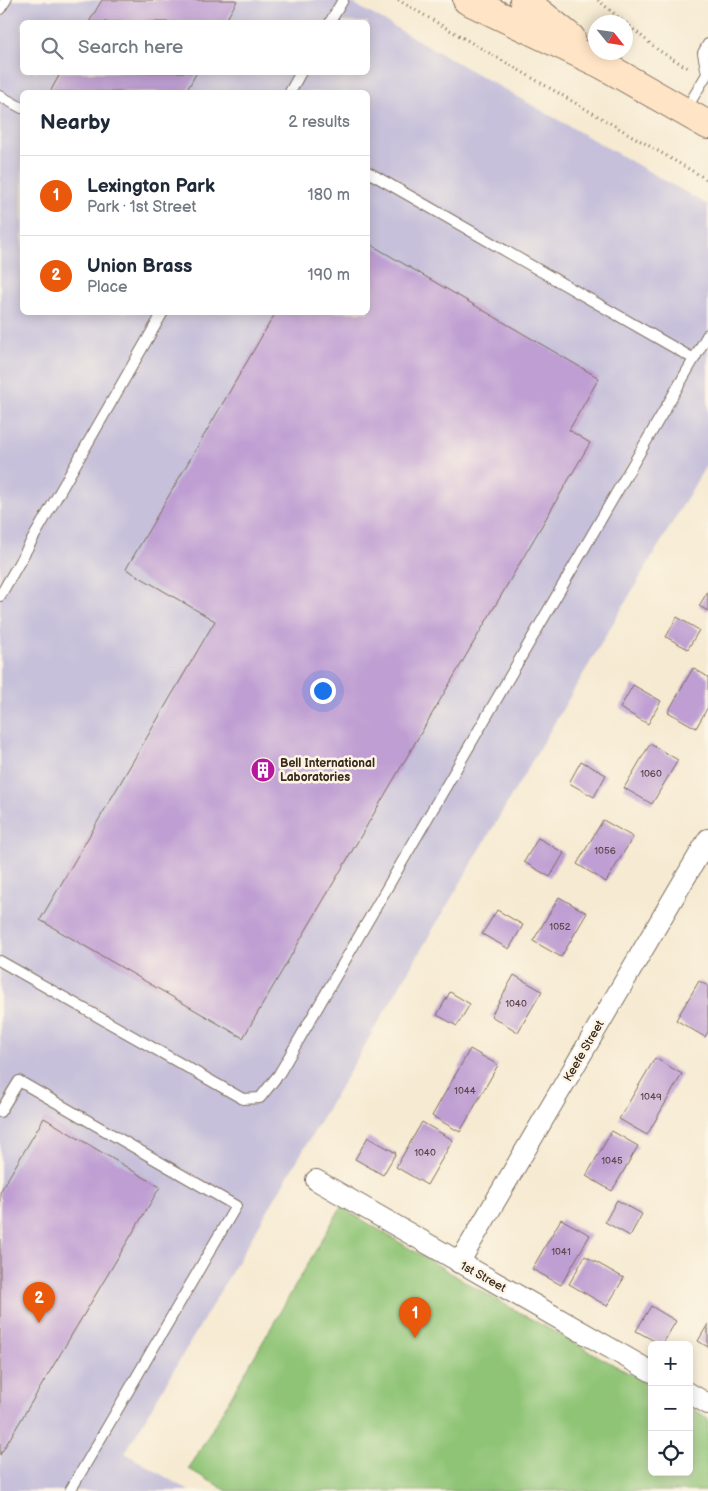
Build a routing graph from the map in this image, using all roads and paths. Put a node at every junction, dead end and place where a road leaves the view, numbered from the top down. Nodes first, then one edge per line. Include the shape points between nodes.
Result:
1 (6, 0) edge
2 (343, 0) edge
3 (398, 0) edge
4 (467, 0) edge
5 (524, 0) edge
6 (598, 0) edge
7 (0, 9) edge
8 (616, 15) edge
9 (331, 20) edge
10 (633, 30) edge
11 (708, 44) edge
12 (603, 65) junction
13 (299, 75) edge
14 (707, 75) edge
15 (291, 90) edge
16 (0, 96) edge
17 (20, 107) edge
18 (684, 112) junction
19 (708, 125) edge
20 (370, 173) edge
21 (708, 180) edge
22 (161, 315) edge
23 (708, 334) edge
24 (694, 359) junction
25 (0, 596) edge
26 (708, 839) edge
27 (0, 961) edge
28 (0, 1112) edge
29 (316, 1180) dead end
30 (459, 1263) junction
31 (648, 1370) edge
32 (693, 1395) edge
33 (708, 1404) edge
34 (70, 1491) edge

1 - 7 lane
2 - 9 lane
3 - 21 path
4 - 12 street
5 - 12 street
6 - 8 path
10 - 14 path via 658,50
11 - 14 lane via 703,53
12 - 18 street
13 - 15 lane
14 - 18 lane
16 - 17 lane
18 - 19 street
20 - 24 lane
22 - 25 lane
23 - 24 lane
24 - 27 lane via 279,1074 260,1098 243,1099
26 - 30 street, Keefe Street
28 - 34 lane via 19,1081 236,1206
29 - 30 street, 1st Street
30 - 31 street, 1st Street
32 - 33 street

